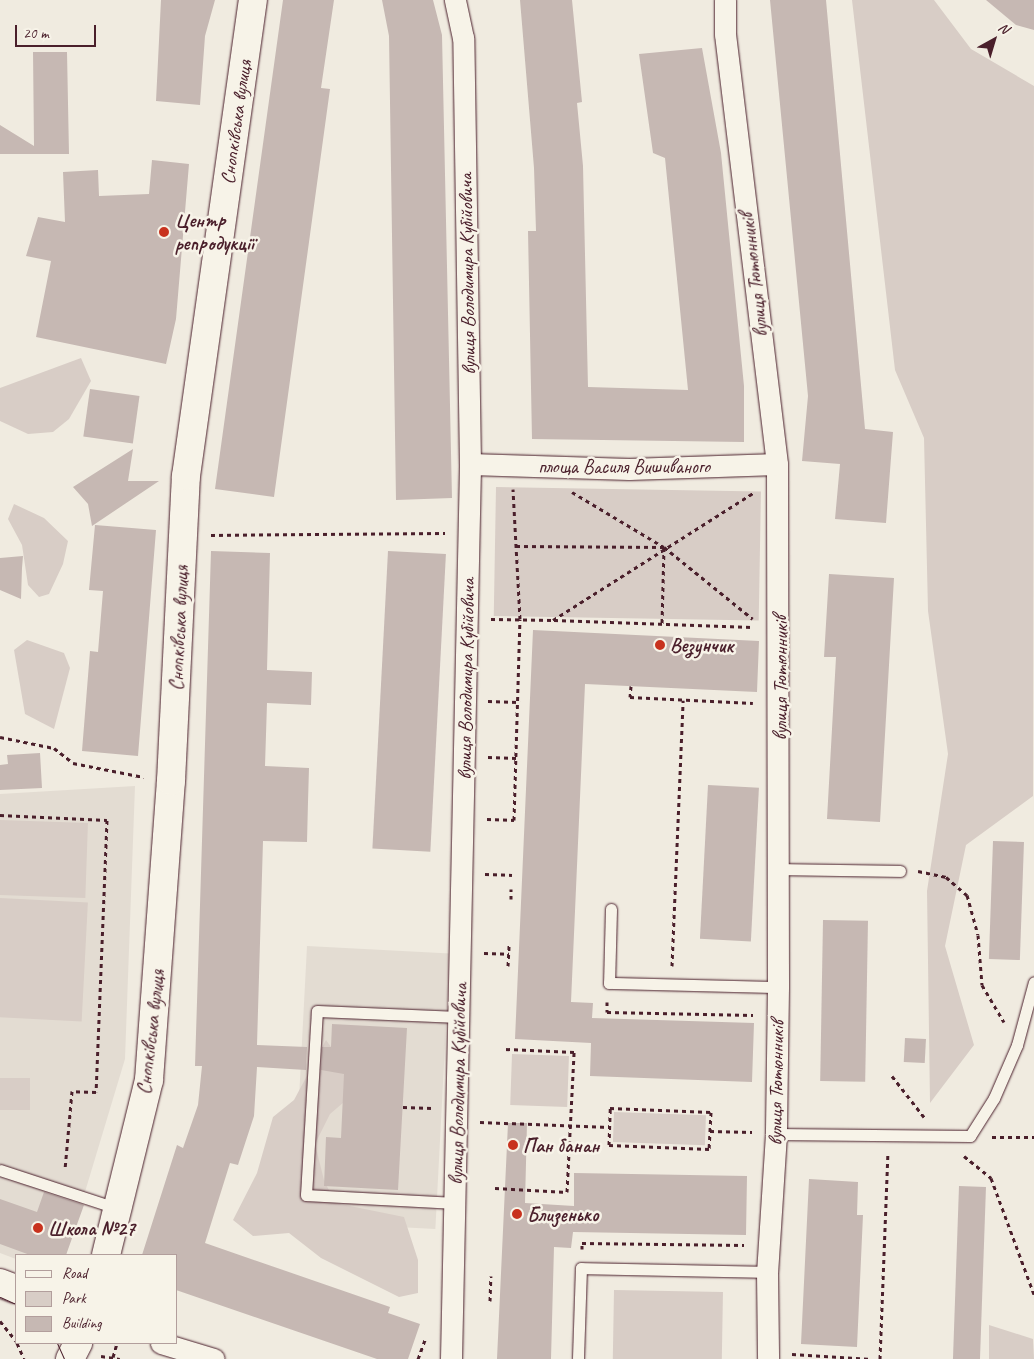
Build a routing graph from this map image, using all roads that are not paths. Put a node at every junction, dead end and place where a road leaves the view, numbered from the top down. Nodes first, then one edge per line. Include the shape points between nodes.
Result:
1 (253, 0) edge
2 (455, 0) edge
3 (725, 0) edge
4 (470, 464) junction
5 (777, 464) junction
6 (779, 869) junction
7 (900, 871) dead end
8 (611, 909) dead end
9 (778, 987) junction
10 (1033, 989) edge
11 (459, 1017) junction
12 (767, 1133) junction
13 (0, 1170) edge
14 (455, 1203) junction
15 (116, 1208) junction
16 (106, 1254) edge
17 (767, 1272) junction
18 (0, 1283) edge
19 (15, 1289) edge
20 (163, 1344) edge
21 (767, 1356) edge
22 (578, 1358) edge
23 (214, 1359) edge
24 (451, 1359) edge

1 - 15 main road, Снопківська вулиця via 186,476 171,781 149,1080
2 - 4 street, вулиця Володимира Кубійовича via 463,38
3 - 5 street, вулиця Тютюнників via 725,34
4 - 5 street, площа Василя Вишиваного via 629,469
4 - 11 street, вулиця Володимира Кубійовича
5 - 6 street, вулиця Тютюнників
6 - 7 lane
6 - 9 street, вулиця Тютюнників
8 - 9 lane via 609,983
9 - 12 street, вулиця Тютюнників
10 - 12 lane via 1017,1045 994,1098 970,1136
11 - 14 street, вулиця Володимира Кубійовича
11 - 14 lane via 317,1011 306,1194
12 - 17 street, вулиця Тютюнників
13 - 15 lane
14 - 24 street, вулиця Володимира Кубійовича
15 - 16 main road, Снопківська вулиця
17 - 21 street, вулиця Тютюнників
17 - 22 lane via 581,1268
18 - 19 main road
20 - 23 street

